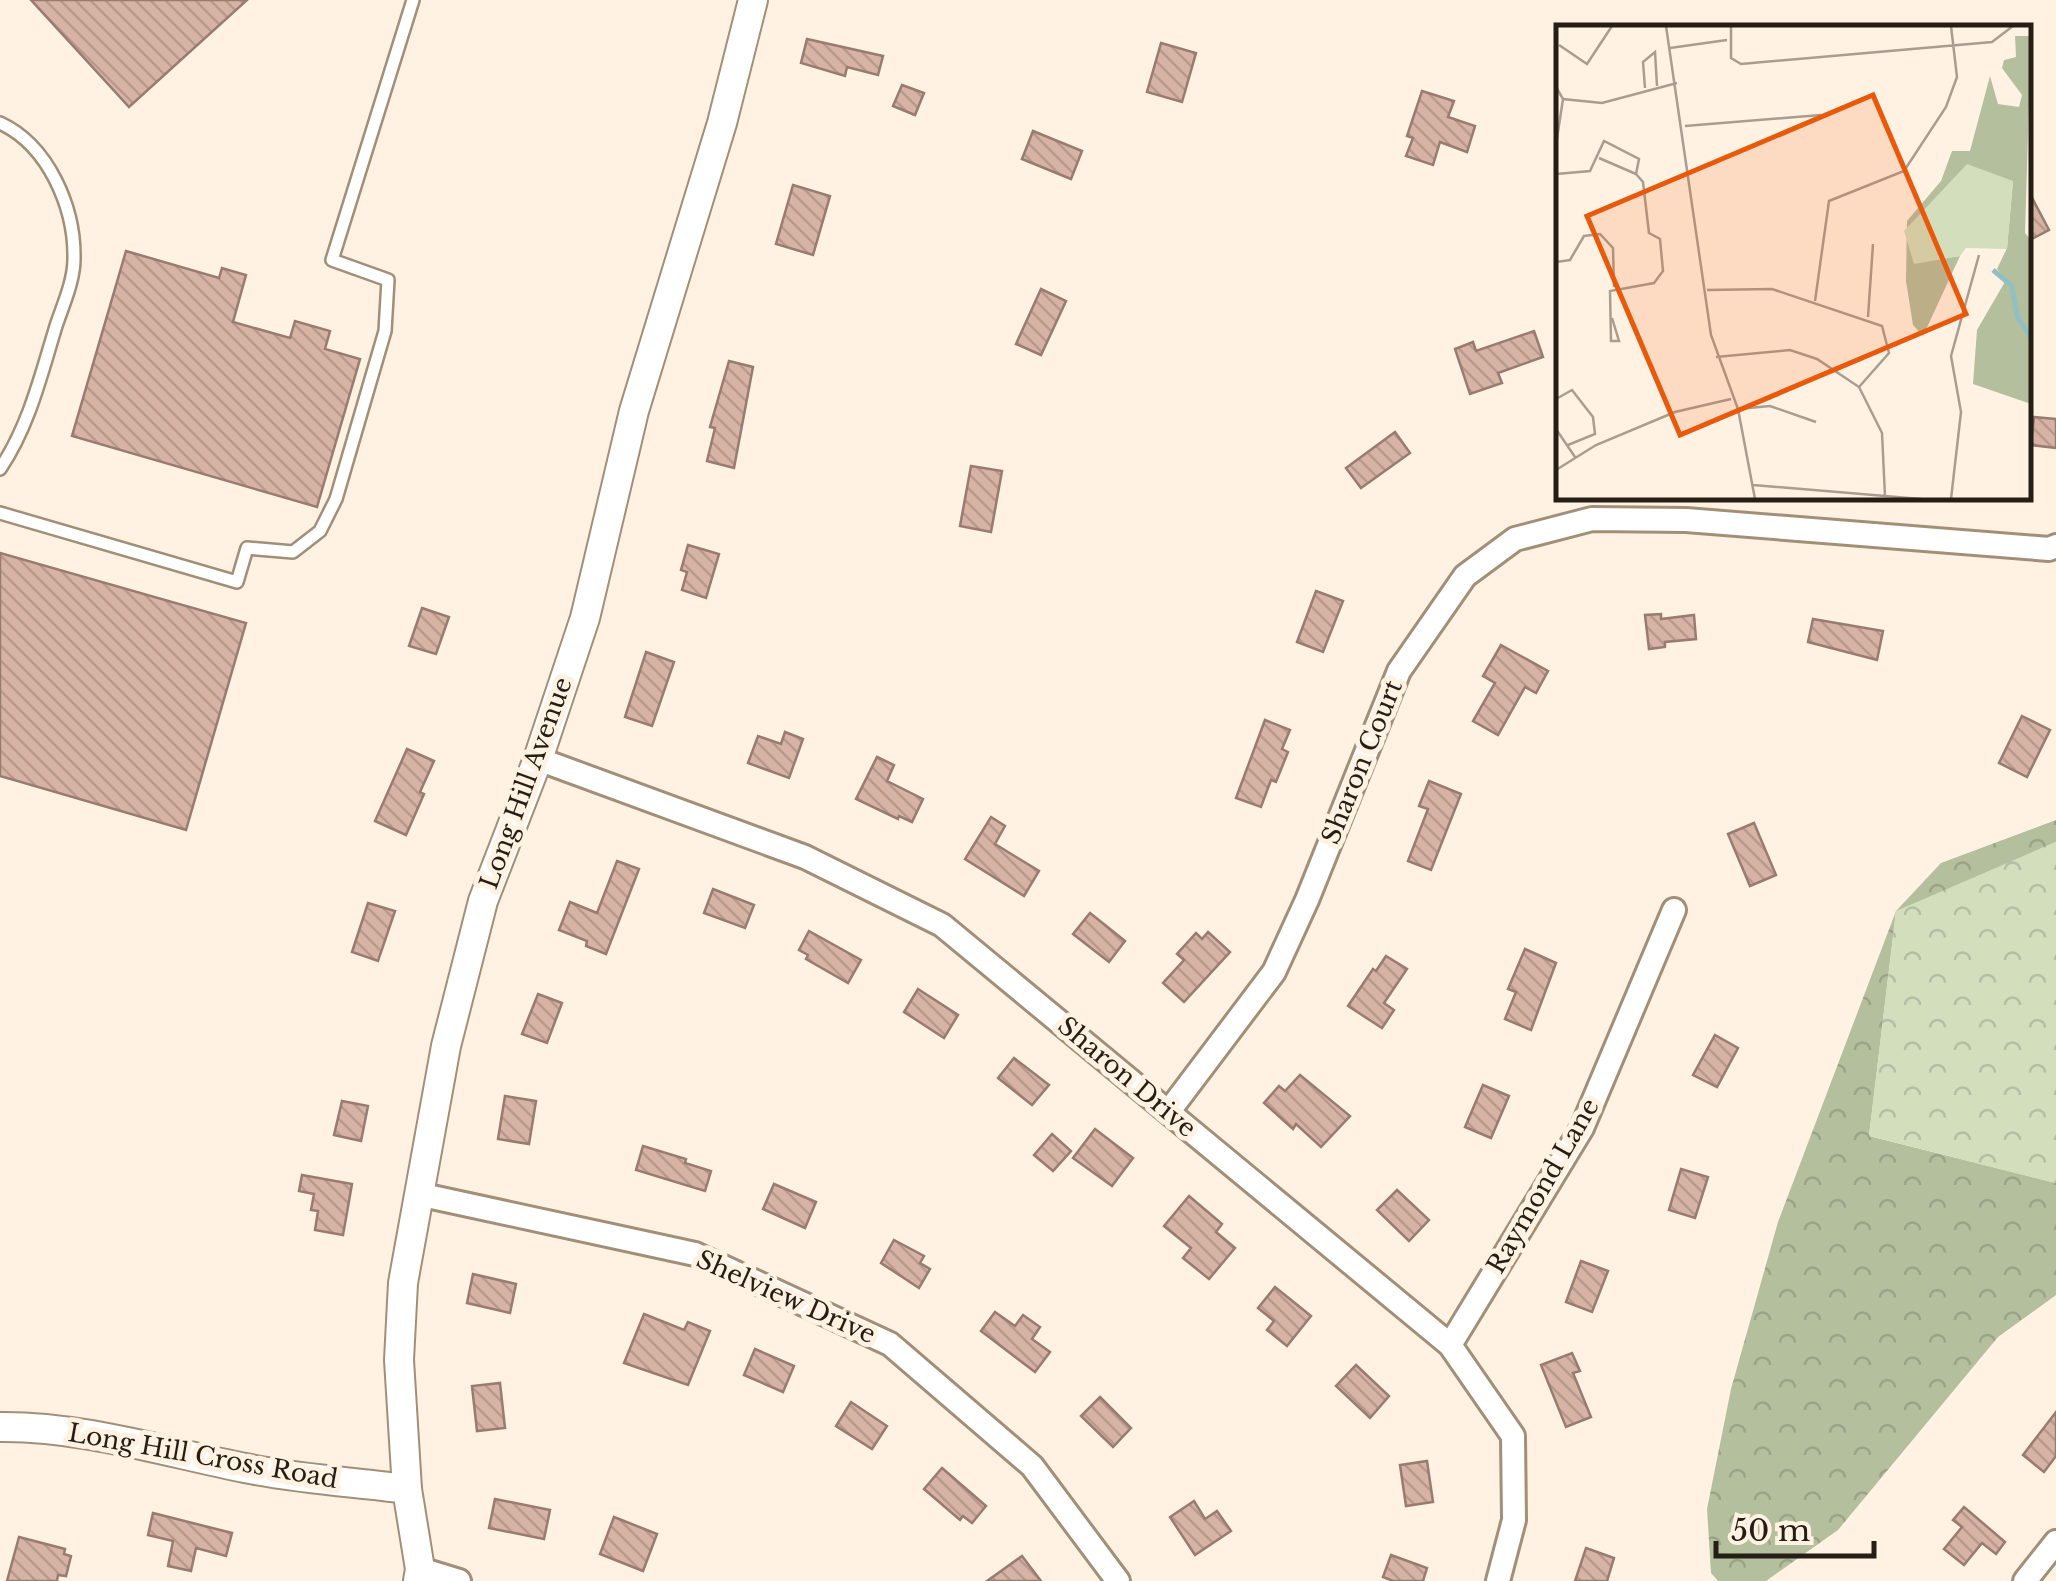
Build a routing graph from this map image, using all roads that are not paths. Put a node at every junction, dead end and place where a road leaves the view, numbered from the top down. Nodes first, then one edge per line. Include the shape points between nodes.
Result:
1 (413, 0) edge
2 (752, 0) edge
3 (0, 123) edge
4 (0, 470) edge
5 (0, 514) edge
6 (2056, 546) edge
7 (538, 759) junction
8 (1674, 910) dead end
9 (1169, 1111) junction
10 (418, 1194) junction
11 (1450, 1346) junction
12 (0, 1426) edge
13 (406, 1489) junction
14 (2056, 1542) edge
15 (419, 1575) edge
16 (459, 1581) edge
17 (1118, 1581) edge
18 (1498, 1581) edge
19 (2025, 1581) edge

1 - 5 lane via 332,260 388,280 385,331 336,499 320,531 293,552 246,548 237,582
2 - 7 street, Long Hill Avenue via 722,123 634,411 585,618
3 - 4 lane via 30,144 50,170 70,226 74,261 28,415
6 - 9 street, Sharon Court via 1686,520 1592,520 1515,539 1465,576 1399,671 1274,972
7 - 9 street, Sharon Drive via 805,857 942,925
7 - 10 street, Long Hill Avenue via 482,902
8 - 11 street, Raymond Lane via 1582,1128
9 - 11 street, Sharon Drive
10 - 13 street, Long Hill Avenue via 399,1360
10 - 17 street, Shelview Drive via 694,1254 890,1344 1032,1466
11 - 18 street, Sharon Drive via 1512,1436 1514,1520
12 - 13 street, Long Hill Cross Road
13 - 15 street, Long Hill Avenue
14 - 19 street
15 - 16 street

